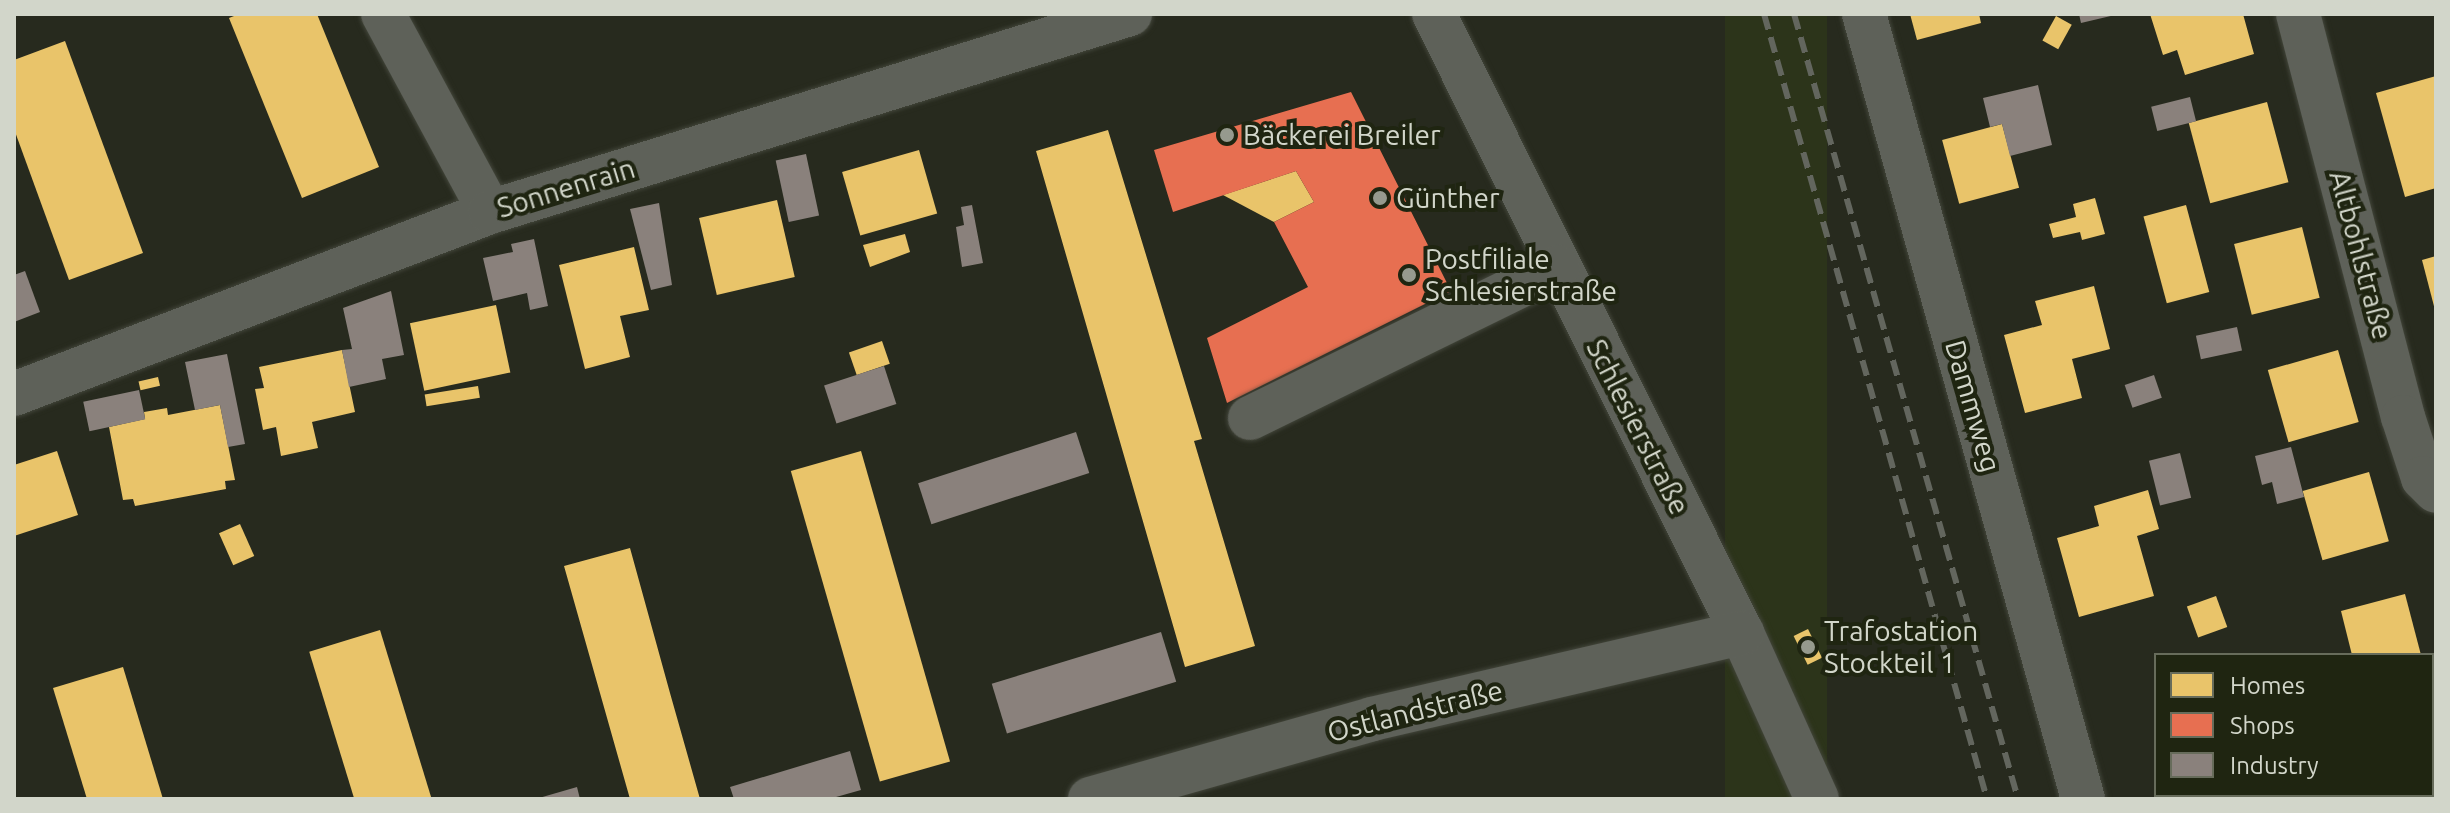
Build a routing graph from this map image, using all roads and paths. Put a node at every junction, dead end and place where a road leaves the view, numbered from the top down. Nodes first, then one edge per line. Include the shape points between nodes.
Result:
1 (383, 14) edge
2 (1130, 14) edge
3 (1434, 14) edge
4 (1864, 14) edge
5 (2298, 14) edge
6 (490, 212) junction
7 (1558, 267) junction
8 (14, 394) edge
9 (2420, 413) edge
10 (1250, 418) dead end
11 (2436, 491) edge
12 (1742, 633) junction
13 (1090, 799) edge
14 (1817, 799) edge
15 (2083, 799) edge

1 - 6 street
2 - 6 street, Sonnenrain
3 - 7 street, Schlesierstraße
4 - 15 street, Dammweg
5 - 9 street, Altbohlstraße
6 - 8 street, Sonnenrain
7 - 10 street
7 - 12 street, Schlesierstraße
9 - 11 street, Altbohlstraße via 2423,478
12 - 13 street, Ostlandstraße via 1372,719
12 - 14 street, Schlesierstraße

